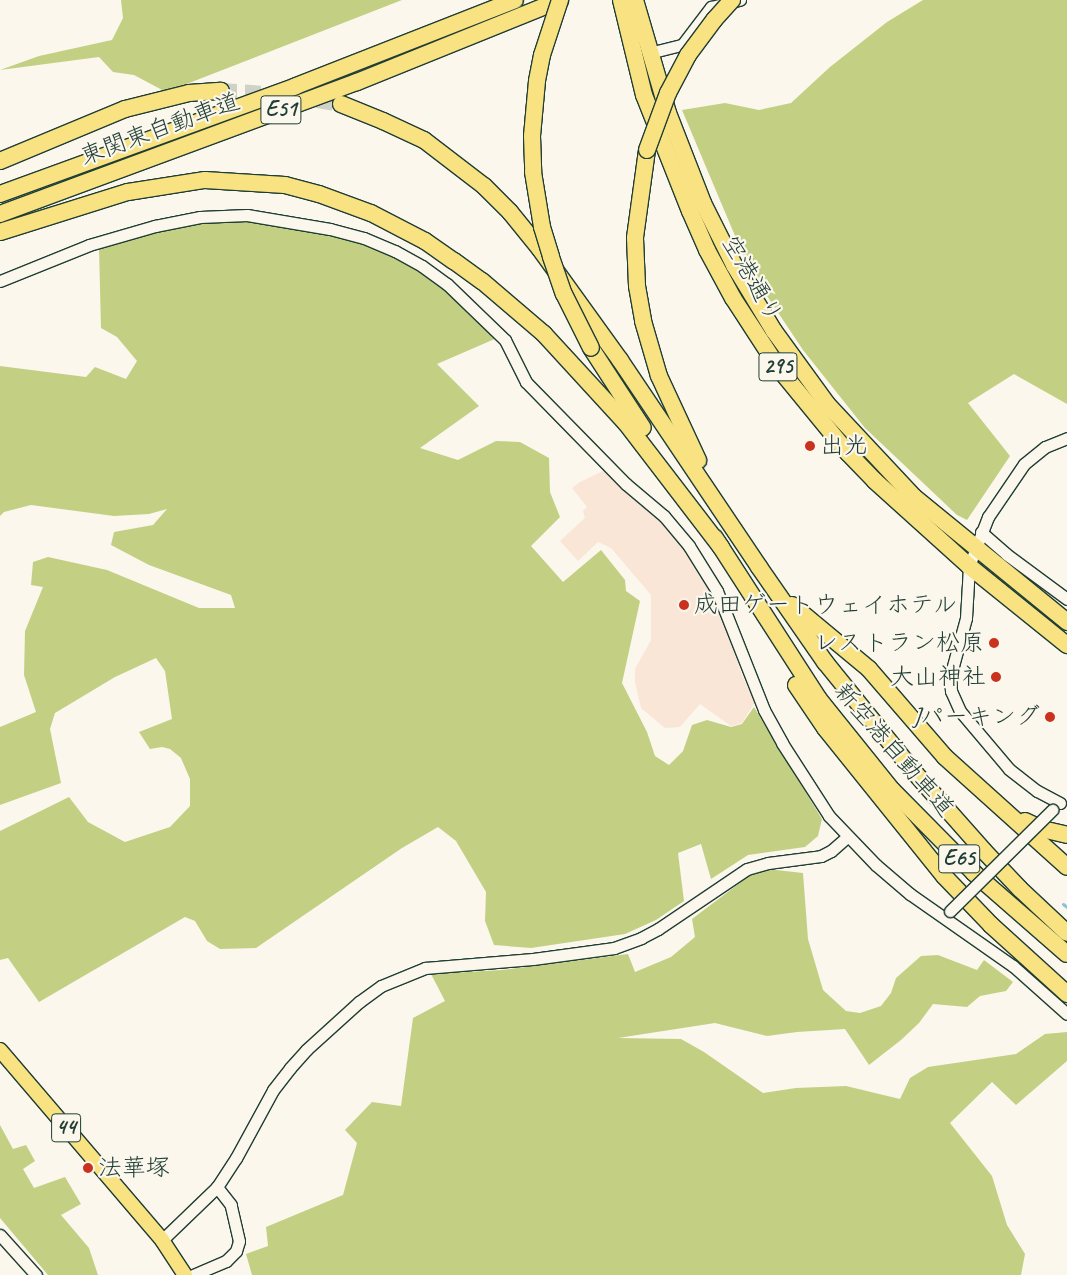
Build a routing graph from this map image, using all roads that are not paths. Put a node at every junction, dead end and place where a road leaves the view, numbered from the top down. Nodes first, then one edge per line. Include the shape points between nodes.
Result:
1 (515, 0) edge
2 (560, 0) edge
3 (621, 0) edge
4 (635, 0) edge
5 (732, 0) edge
6 (740, 0) edge
7 (649, 53) junction
8 (221, 91) tunnel mouth
9 (341, 104) tunnel mouth
10 (0, 161) edge
11 (0, 194) edge
12 (0, 214) edge
13 (0, 232) edge
14 (0, 281) edge
15 (1067, 438) edge
16 (728, 520) junction
17 (980, 532) junction
18 (721, 547) junction
19 (975, 549) junction
20 (969, 566) junction
21 (759, 568) junction
22 (991, 583) junction
23 (1067, 599) edge
24 (757, 604) junction
25 (966, 607) junction
26 (1067, 622) edge
27 (1067, 645) edge
28 (1060, 803) edge
29 (1000, 804) junction
30 (1067, 835) edge
31 (847, 837) junction
32 (1067, 867) edge
33 (947, 914) junction
34 (1067, 933) edge
35 (1067, 954) edge
36 (1067, 994) edge
37 (1067, 1014) edge
38 (0, 1050) edge
39 (217, 1187) junction
40 (0, 1235) edge
41 (162, 1240) junction
42 (36, 1275) edge
43 (185, 1275) edge
44 (193, 1275) edge

1 - 11 highway, 東関東自動車道 / E51 via 296,86
2 - 12 highway, 東関東自動車道 / E51 via 357,82
2 - 18 highway, bridge via 542,55 532,136 533,172 542,227 564,294 591,348
3 - 20 highway, 空港通り / 295 via 644,95 665,153 708,250 739,306 780,370 848,453
4 - 7 highway, 空港通り / 295
5 - 16 highway, bridge via 688,55 668,92 647,150 635,238 637,286 643,321 659,376
6 - 7 street via 711,7 682,45
7 - 19 highway, 空港通り / 295 via 703,203 734,265 774,331 827,404 914,497
8 - 10 highway via 188,93 125,110
9 - 16 highway via 424,140 484,186 510,212 620,360
13 - 18 highway via 128,192 205,180 285,186 319,194 371,213 454,260 544,334 625,422
14 - 31 street via 89,246 155,226 200,217 247,215 364,238 395,251 448,284 505,340 526,382 626,484 664,516 690,546 716,591 764,710 782,744 829,816
15 - 17 street via 1045,447 1024,464
16 - 21 highway, 新空港自動車道 / E65
17 - 19 street
17 - 23 street
18 - 24 highway, 新空港自動車道 / E65
19 - 20 street
19 - 26 highway, 空港通り / 295
20 - 22 highway, 空港通り / 295
20 - 25 street
21 - 29 highway via 804,615 880,680 933,744
21 - 34 highway, 新空港自動車道 / E65 via 825,662 915,773 1008,876
22 - 25 street via 978,585
22 - 27 highway, 空港通り / 295
24 - 35 highway, 新空港自動車道 / E65 via 818,698 892,790 974,873
24 - 36 highway via 794,681 825,728 944,876 998,932
25 - 28 street via 950,677 954,702 1020,780
28 - 33 street, bridge
29 - 30 highway via 1042,829
29 - 32 highway
31 - 33 street via 910,894
31 - 39 street via 821,856 747,869 658,929 614,948 425,968 381,986 359,1002 290,1068 273,1090
33 - 37 street
38 - 41 main road, 44
39 - 41 street
39 - 44 street via 230,1205 238,1241 236,1251 226,1261
40 - 42 street
41 - 43 main road, 44

